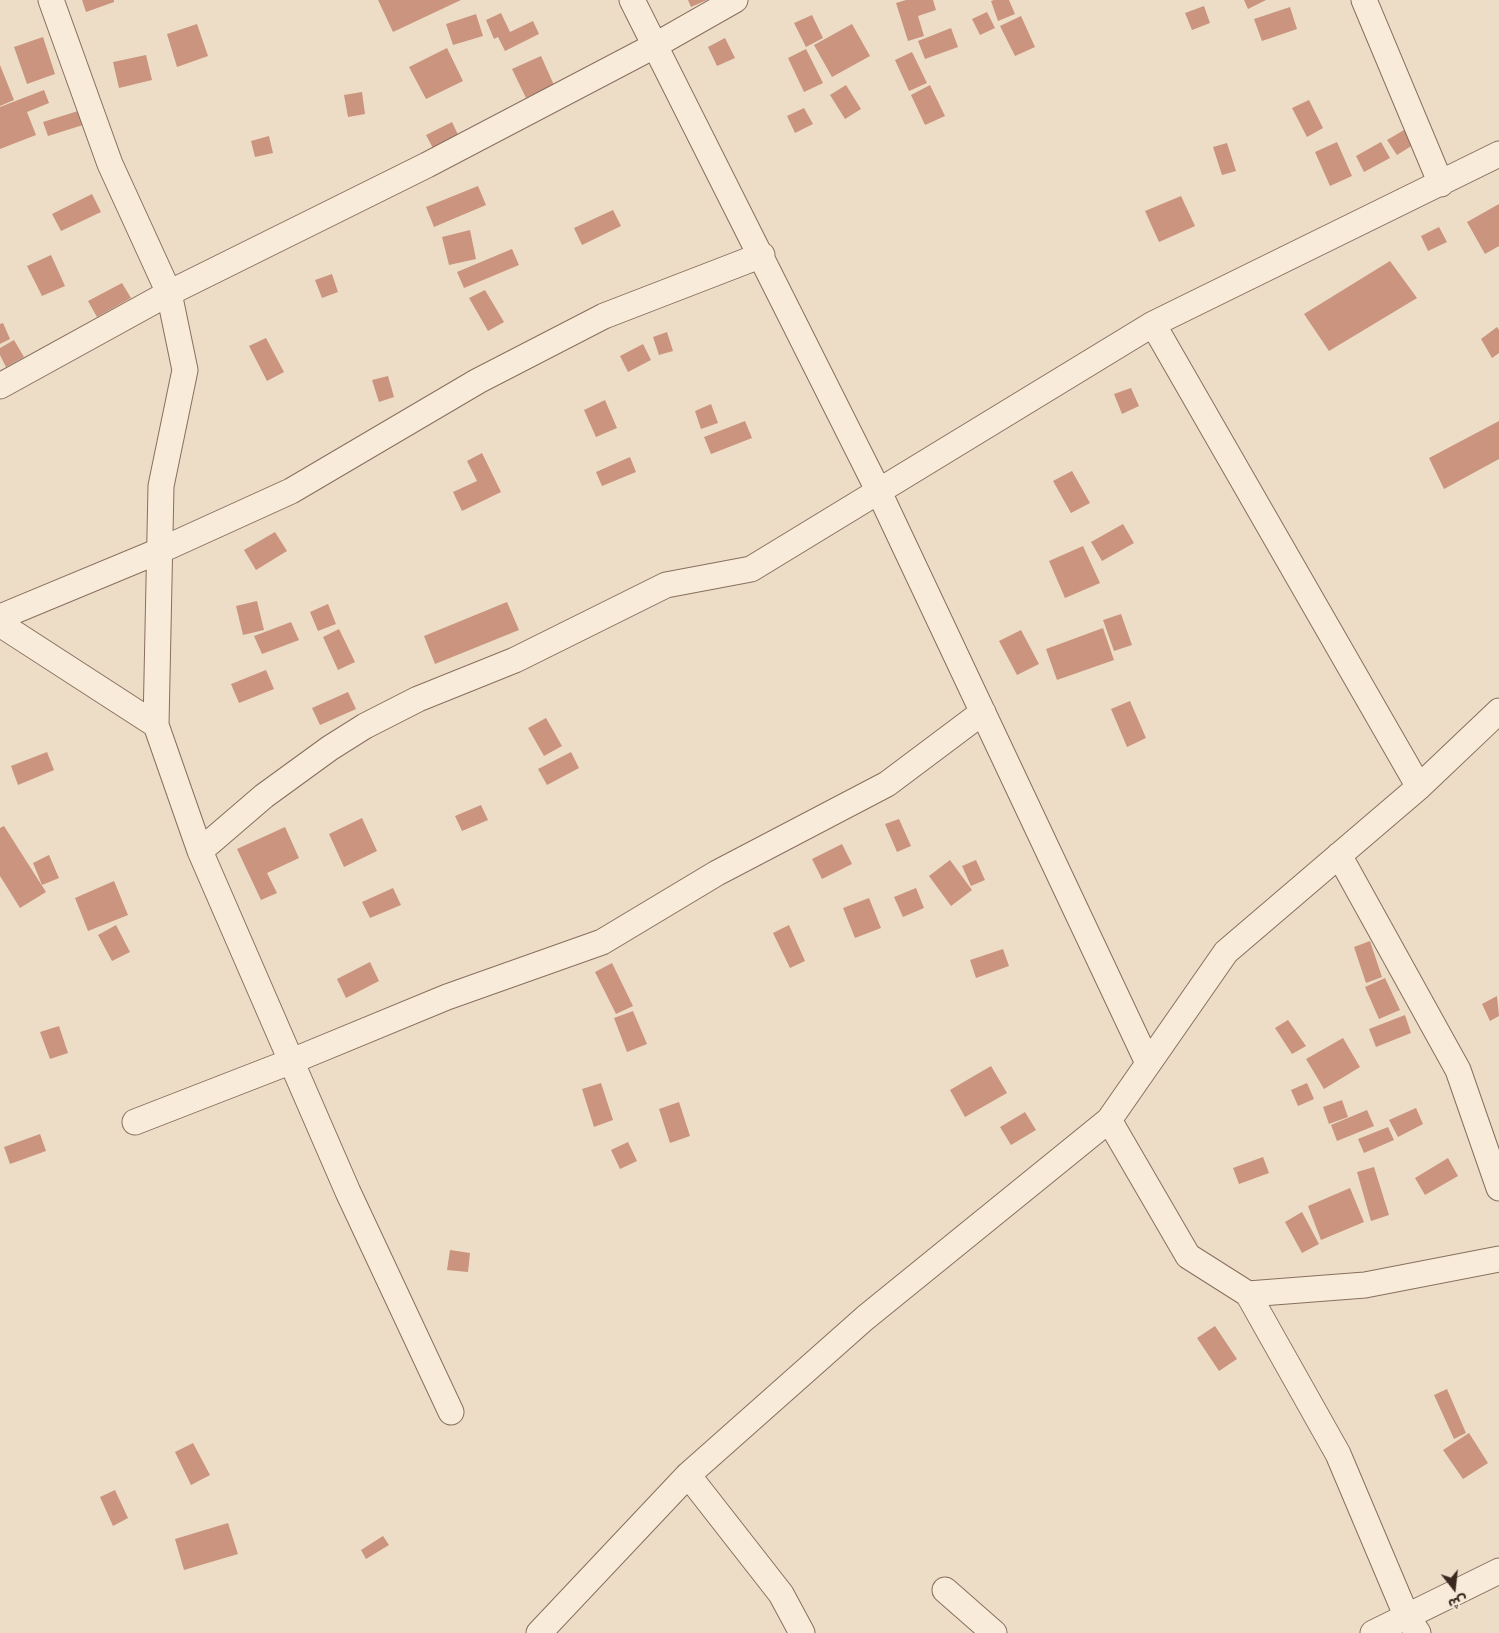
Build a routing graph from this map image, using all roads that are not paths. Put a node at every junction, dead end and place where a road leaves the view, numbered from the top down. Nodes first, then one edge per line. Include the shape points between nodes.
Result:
1 (51, 0) edge
2 (632, 0) edge
3 (735, 0) edge
4 (1364, 0) edge
5 (654, 46) junction
6 (1499, 154) edge
7 (1441, 184) junction
8 (762, 256) junction
9 (169, 293) junction
10 (1153, 324) junction
11 (0, 386) edge
12 (879, 492) junction
13 (159, 551) junction
14 (0, 617) edge
15 (0, 624) edge
16 (1499, 711) edge
17 (983, 712) junction
18 (156, 725) junction
19 (1419, 787) junction
20 (200, 851) junction
21 (1340, 855) junction
22 (292, 1061) junction
23 (1148, 1064) junction
24 (1109, 1120) junction
25 (135, 1122) dead end
26 (1499, 1188) edge
27 (1499, 1259) edge
28 (1248, 1294) junction
29 (451, 1412) dead end
30 (688, 1475) junction
31 (1499, 1571) edge
32 (945, 1590) dead end
33 (1412, 1624) edge
34 (539, 1633) edge
35 (802, 1633) edge
36 (994, 1633) edge
37 (1373, 1633) edge

1 - 9 street via 110,164
2 - 5 street
3 - 5 street
4 - 7 street
5 - 8 street
5 - 9 street via 427,165
6 - 7 street
7 - 10 street
8 - 12 street
8 - 13 street via 604,316 478,381 292,491
9 - 11 street
9 - 13 street via 185,370 161,486
10 - 12 street
10 - 19 street
12 - 17 street
12 - 20 street via 751,569 666,585 516,660 418,699 365,726 264,796
13 - 14 street
13 - 18 street
15 - 18 street
16 - 19 street
17 - 22 street via 887,784 717,873 602,942 447,997
17 - 23 street
18 - 20 street
19 - 21 street
20 - 22 street
21 - 23 street via 1226,952
21 - 26 street via 1458,1070
22 - 25 street
22 - 29 street via 348,1192
23 - 24 street
24 - 28 street via 1188,1256
24 - 30 street via 864,1318
27 - 28 street via 1365,1284
28 - 33 street via 1338,1454
30 - 34 street
30 - 35 street via 781,1594
31 - 33 street
32 - 36 street
33 - 37 street

